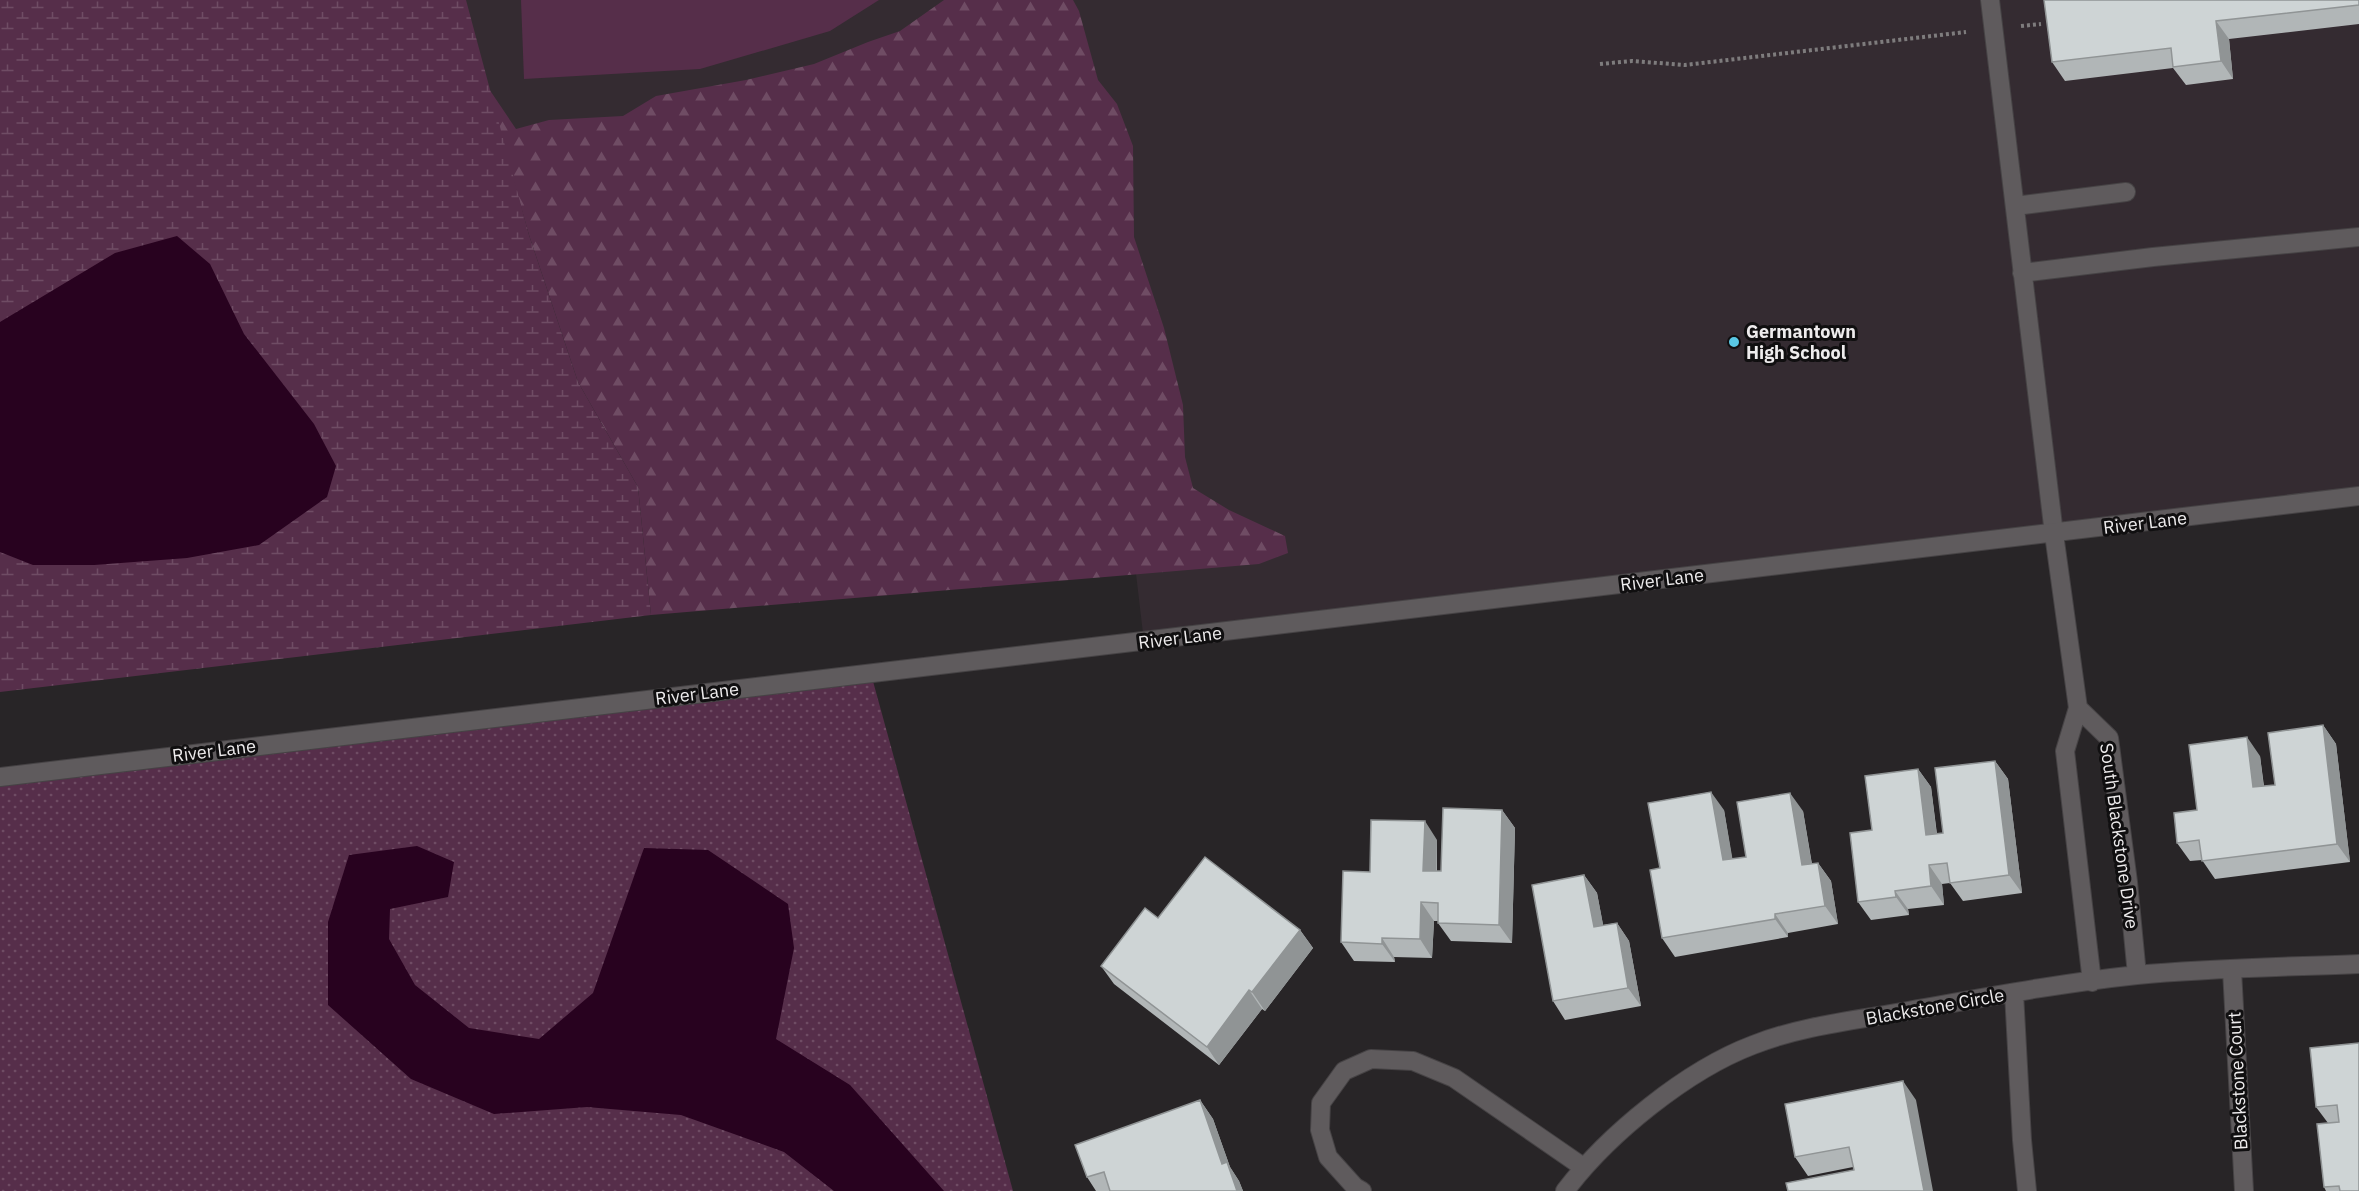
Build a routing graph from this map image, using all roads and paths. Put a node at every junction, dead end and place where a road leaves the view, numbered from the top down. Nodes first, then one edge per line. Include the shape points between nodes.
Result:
1 (1990, 0) edge
2 (2041, 24) dead end
3 (1993, 29) junction
4 (1600, 64) dead end
5 (2126, 192) dead end
6 (2015, 206) junction
7 (2359, 237) edge
8 (2022, 273) junction
9 (2359, 496) edge
10 (2054, 534) junction
11 (2078, 708) junction
12 (0, 777) edge
13 (2359, 964) edge
14 (2232, 970) junction
15 (2137, 975) junction
16 (2092, 982) junction
17 (2014, 993) junction
18 (1583, 1167) junction
19 (1362, 1191) edge
20 (1565, 1191) edge
21 (2027, 1191) edge
22 (2244, 1191) edge

1 - 3 street
2 - 3 path
3 - 4 path via 1685,65 1632,61
3 - 6 street
5 - 6 street
6 - 8 street
7 - 8 street
8 - 10 street
9 - 10 street, River Lane
10 - 11 street
10 - 12 street, River Lane
11 - 15 street, South Blackstone Drive via 2109,738
11 - 16 street via 2065,751
13 - 14 street, Blackstone Circle
14 - 15 street, Blackstone Circle
14 - 22 street, Blackstone Court
15 - 16 street, Blackstone Circle
16 - 17 street, Blackstone Circle
17 - 18 street, Blackstone Circle via 1813,1028 1754,1045 1706,1067 1659,1099
17 - 21 street
18 - 19 street via 1454,1078 1413,1061 1371,1059 1344,1071 1321,1103 1320,1130 1328,1157
18 - 20 street, Blackstone Circle

